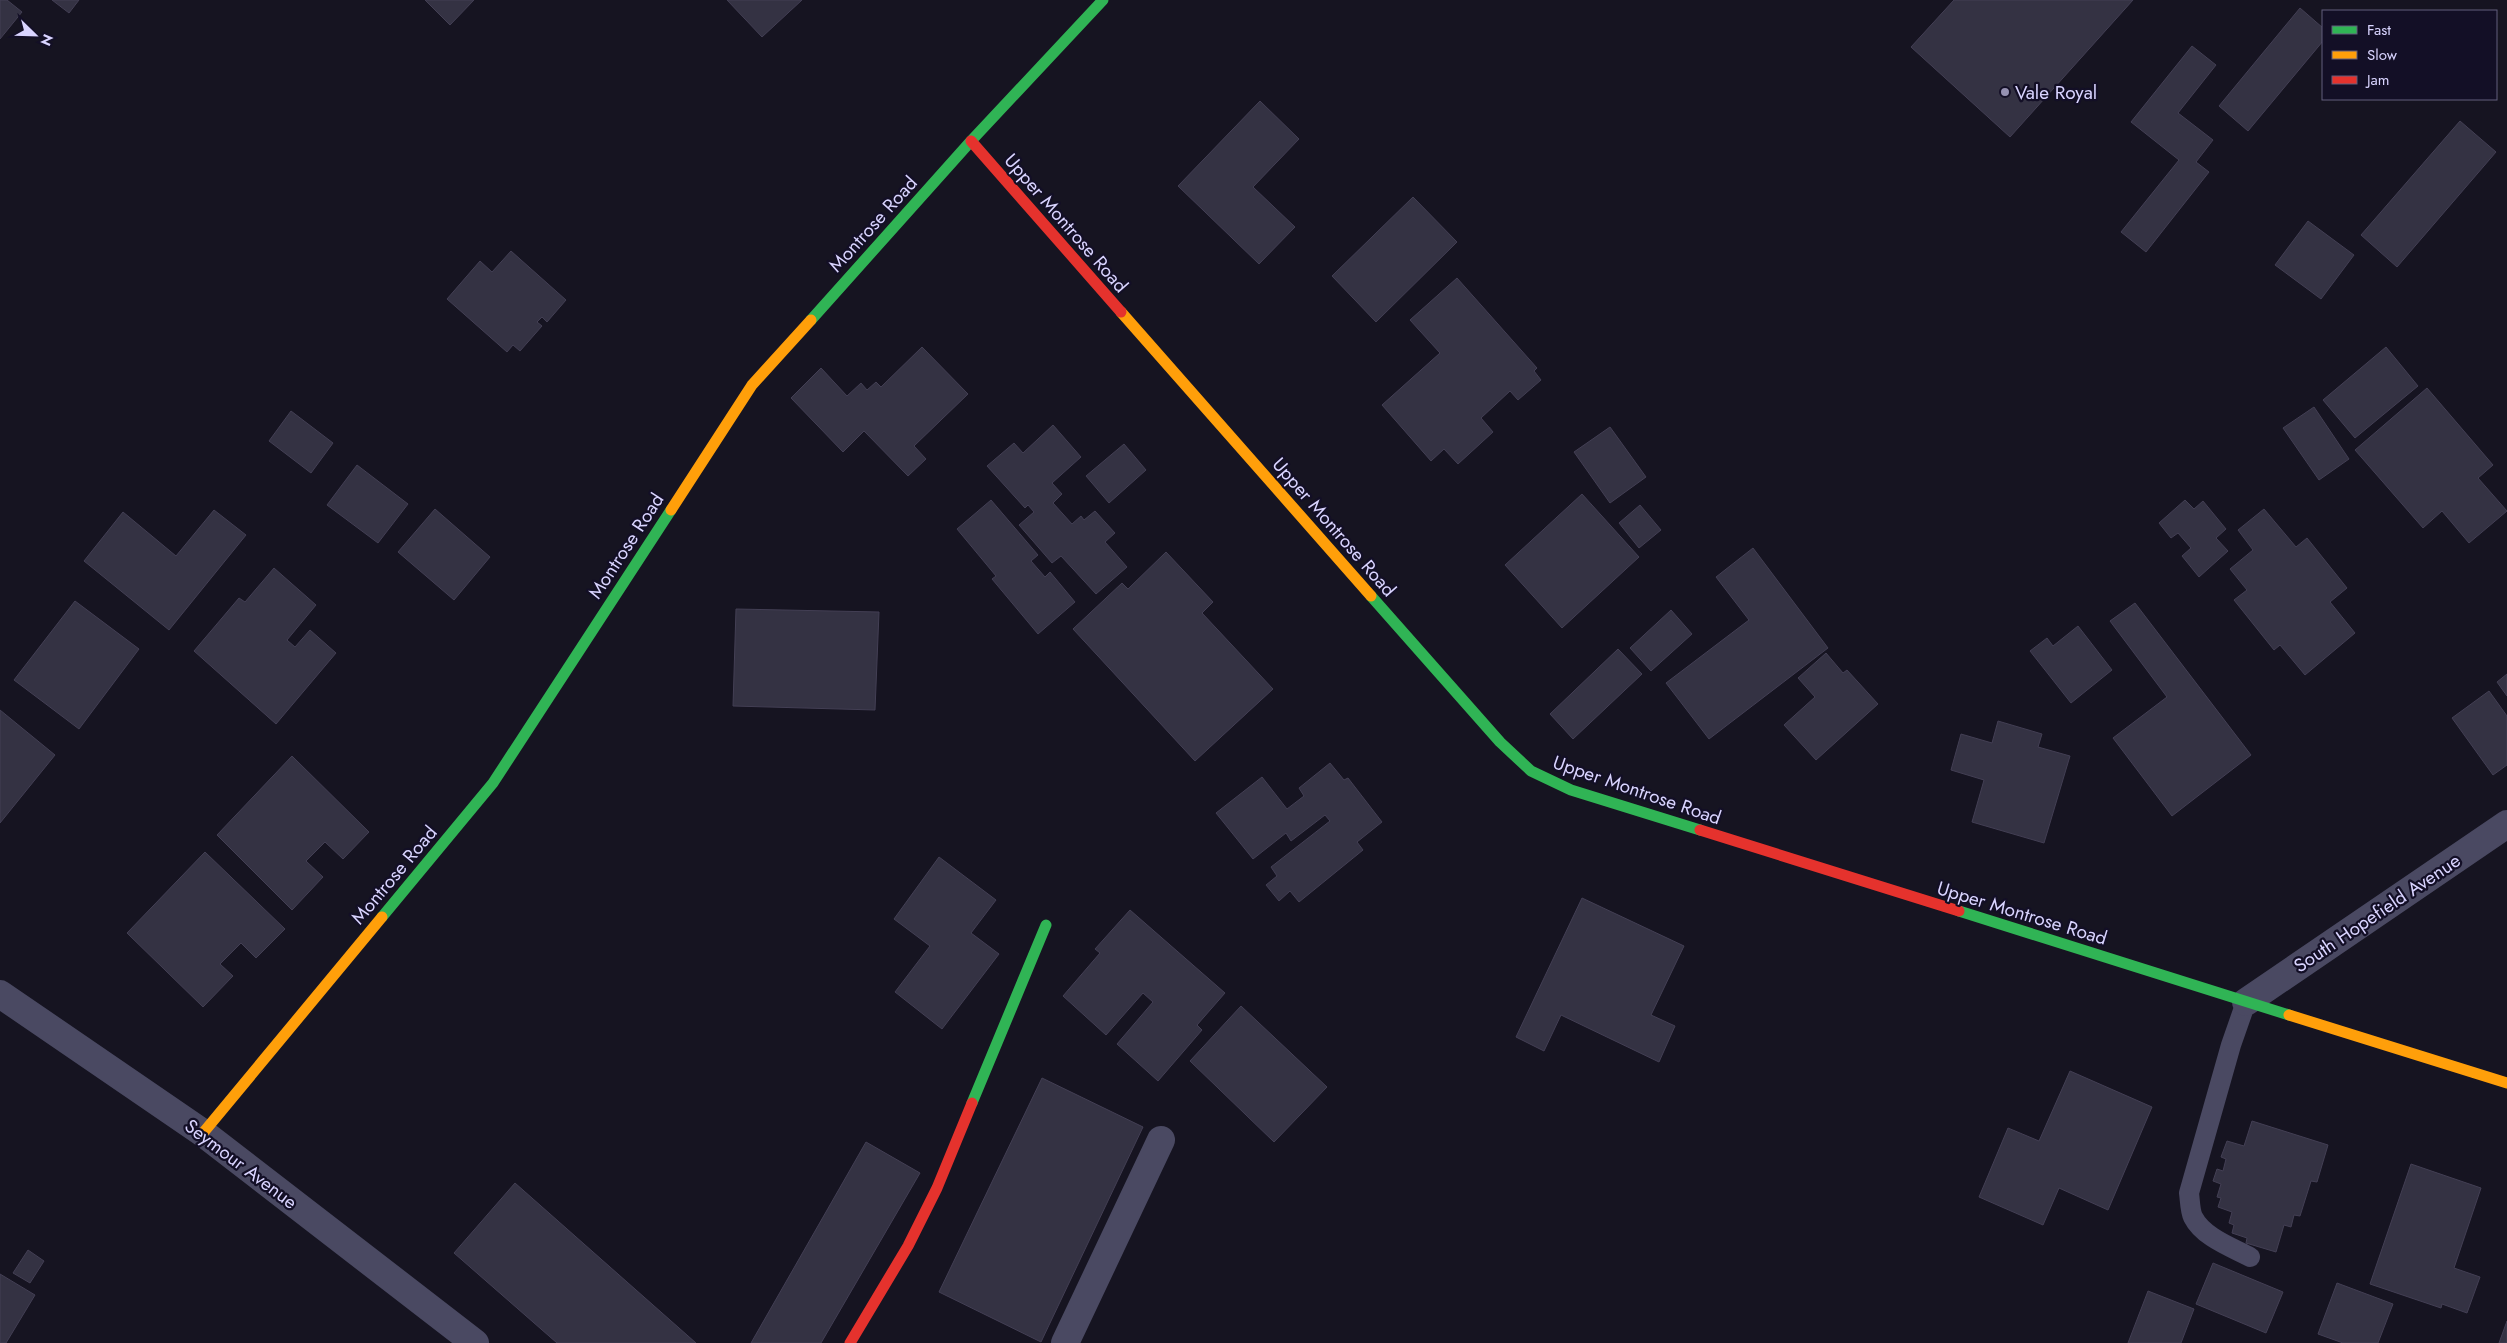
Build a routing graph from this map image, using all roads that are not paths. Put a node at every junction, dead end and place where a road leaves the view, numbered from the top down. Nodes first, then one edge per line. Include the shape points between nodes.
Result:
1 (1104, 0) edge
2 (971, 141) junction
3 (2507, 824) edge
4 (1046, 925) dead end
5 (0, 994) edge
6 (2246, 1002) junction
7 (2507, 1083) edge
8 (203, 1133) junction
9 (1161, 1140) dead end
10 (2250, 1257) dead end
11 (475, 1343) edge
12 (850, 1343) edge
13 (1065, 1343) edge

1 - 2 street, Montrose Road
2 - 6 street, Upper Montrose Road via 1493,735 1532,771 1571,790
2 - 8 street, Montrose Road via 752,385 493,783
3 - 6 street, South Hopefield Avenue
4 - 12 street via 936,1188 908,1246
5 - 8 street, Seymour Avenue
6 - 7 street, Upper Montrose Road
6 - 10 lane via 2189,1193 2192,1216 2203,1229
8 - 11 street, Seymour Avenue
9 - 13 street

